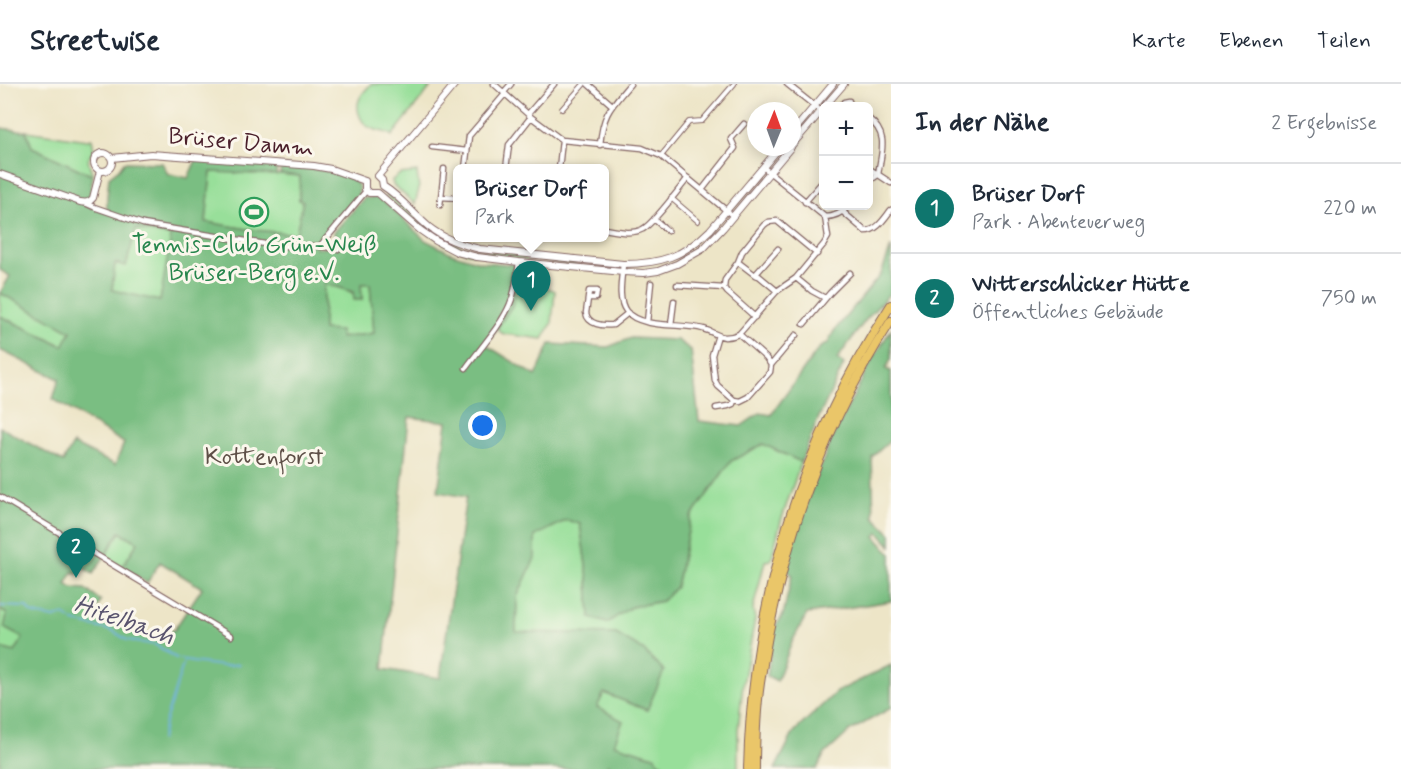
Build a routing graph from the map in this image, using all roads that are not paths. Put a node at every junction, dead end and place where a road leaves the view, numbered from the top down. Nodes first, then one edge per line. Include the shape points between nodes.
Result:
1 (455, 84) edge
2 (494, 84) edge
3 (511, 84) edge
4 (554, 84) edge
5 (586, 84) edge
6 (630, 84) edge
7 (734, 84) edge
8 (788, 84) edge
9 (833, 84) edge
10 (844, 84) edge
11 (504, 93) junction
12 (829, 102) edge
13 (612, 105) junction
14 (814, 106) junction
15 (819, 108) edge
16 (562, 109) dead end
17 (819, 114) edge
18 (530, 116) junction
19 (801, 122) edge
20 (873, 122) edge
21 (744, 124) dead end
22 (801, 134) edge
23 (562, 140) junction
24 (600, 145) junction
25 (432, 147) dead end
26 (467, 151) junction
27 (661, 156) junction
28 (772, 156) edge
29 (783, 156) edge
30 (112, 158) junction
31 (465, 164) edge
32 (507, 164) edge
33 (559, 164) edge
34 (763, 167) junction
35 (444, 169) dead end
36 (100, 171) junction
37 (770, 172) junction
38 (873, 172) edge
39 (0, 174) edge
40 (878, 175) junction
41 (378, 176) junction
42 (688, 178) junction
43 (873, 178) edge
44 (365, 181) junction
45 (891, 183) edge
46 (383, 186) junction
47 (819, 186) edge
48 (702, 190) junction
49 (366, 191) junction
50 (378, 193) junction
51 (441, 197) junction
52 (453, 198) edge
53 (671, 198) junction
54 (805, 202) junction
55 (86, 203) junction
56 (440, 205) dead end
57 (727, 210) junction
58 (891, 210) edge
59 (843, 212) joint
60 (733, 216) junction
61 (825, 217) junction
62 (654, 219) junction
63 (698, 221) dead end
64 (609, 230) edge
65 (668, 231) dead end
66 (453, 241) edge
67 (456, 242) edge
68 (319, 246) junction
69 (338, 249) dead end
70 (778, 249) dead end
71 (817, 254) junction
72 (519, 262) junction
73 (738, 262) junction
74 (623, 264) junction
75 (622, 272) junction
76 (850, 273) dead end
77 (755, 275) junction
78 (796, 278) junction
79 (651, 283) dead end
80 (677, 285) dead end
81 (724, 288) junction
82 (777, 291) junction
83 (588, 298) dead end
84 (825, 298) junction
85 (674, 301) dead end
86 (891, 305) edge
87 (628, 312) junction
88 (755, 317) junction
89 (891, 321) edge
90 (647, 322) junction
91 (671, 324) junction
92 (804, 324) dead end
93 (739, 334) junction
94 (717, 335) junction
95 (796, 335) dead end
96 (771, 365) junction
97 (466, 368) dead end
98 (734, 400) junction
99 (716, 408) dead end
100 (0, 497) edge
101 (777, 577) junction
102 (770, 606) junction
103 (231, 636) dead end
104 (748, 769) edge
105 (755, 769) edge

1 - 41 street
2 - 11 street
3 - 11 street
4 - 18 street
5 - 13 street
5 - 16 street
6 - 13 street
7 - 27 street via 702,121 689,122
8 - 14 street
9 - 14 street
10 - 12 street
11 - 18 street
11 - 26 street via 469,136
13 - 24 street via 602,126
14 - 15 street
14 - 19 street
17 - 22 street
18 - 23 street
18 - 32 street via 510,142
20 - 40 street via 881,133
21 - 48 street via 731,139 735,148
23 - 24 street
23 - 33 street
24 - 27 street via 642,148
25 - 26 street
26 - 31 street
27 - 42 street
28 - 34 street
29 - 37 street
30 - 36 street via 110,168
30 - 36 street, Brüser Damm via 105,152 96,155 94,165
30 - 44 street, Brüser Damm via 151,154 314,166
34 - 37 street
34 - 57 street
35 - 51 street
36 - 55 street via 93,198
37 - 54 street
37 - 60 street
38 - 40 street
39 - 55 street
40 - 43 street
40 - 45 street
41 - 44 street via 369,176
41 - 46 street
42 - 48 street
42 - 53 street
44 - 49 street
46 - 50 street
46 - 66 street via 429,227
47 - 54 street
48 - 57 street
49 - 50 street
49 - 68 street
50 - 72 street via 446,247 477,257
51 - 52 street
51 - 56 street
53 - 62 street
53 - 63 street
54 - 61 street
55 - 68 street via 143,224 277,246
57 - 60 street
57 - 74 street via 699,241 679,254 657,262
58 - 59 street via 870,231
59 - 61 street
60 - 75 street via 710,242 682,262 658,271
61 - 71 street via 828,237
62 - 64 street via 637,231
62 - 65 street
67 - 74 street via 480,249
68 - 69 street
70 - 77 street
71 - 73 street via 777,221 771,221 742,252
71 - 78 street
72 - 75 street
72 - 97 street via 510,304
73 - 77 street
73 - 81 street
74 - 75 street
75 - 87 street via 622,299
76 - 84 street
77 - 82 street
78 - 82 street
78 - 84 street
79 - 90 street
80 - 81 street
81 - 88 street
82 - 88 street
83 - 87 street via 586,316 591,322 613,325
84 - 92 street
85 - 91 street
86 - 101 highway via 839,395 806,469 785,530
87 - 90 street
88 - 93 street
89 - 101 highway via 829,436
90 - 91 street
91 - 94 street via 705,329
93 - 94 street
93 - 96 street
94 - 98 street via 712,355 715,381
95 - 96 street
96 - 98 street via 770,372 748,398
98 - 99 street via 733,404
100 - 103 street
101 - 102 highway
102 - 104 highway via 753,685
102 - 105 highway

